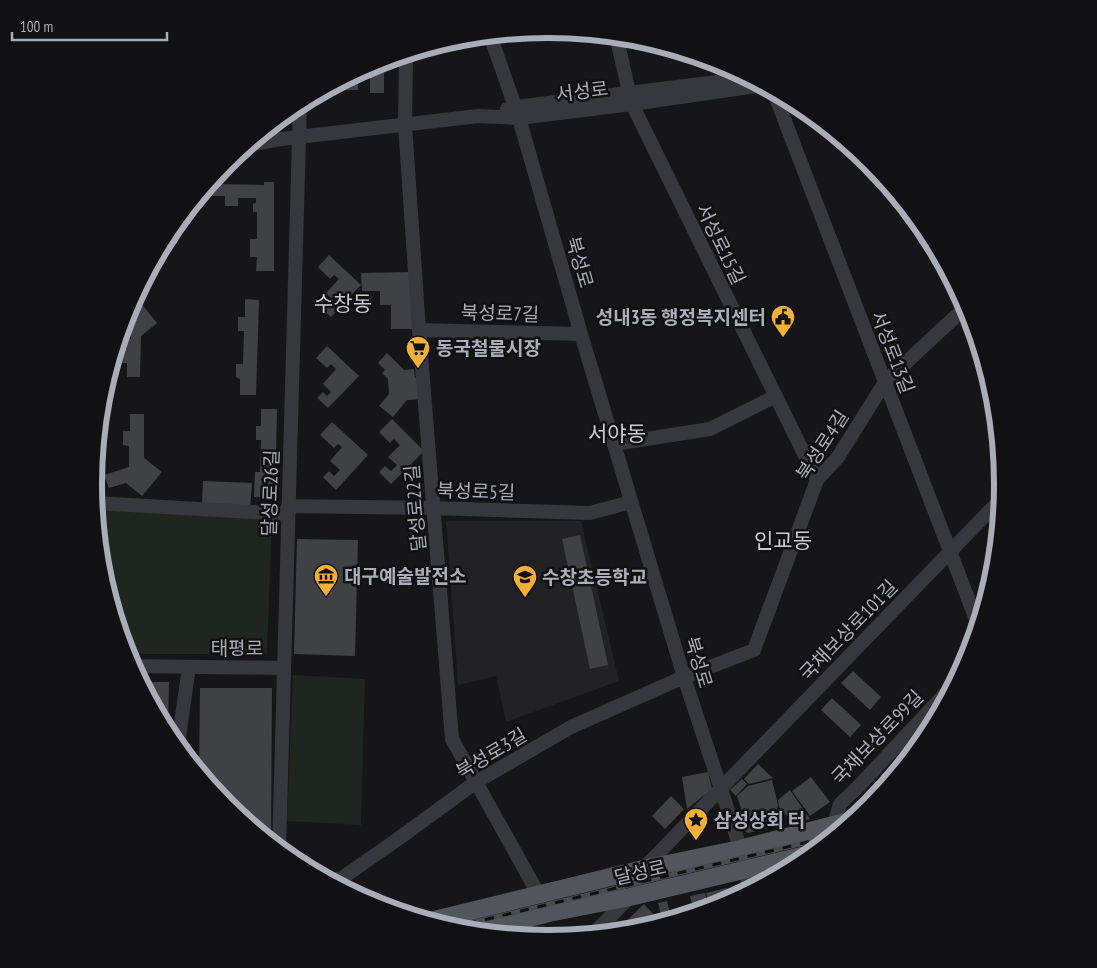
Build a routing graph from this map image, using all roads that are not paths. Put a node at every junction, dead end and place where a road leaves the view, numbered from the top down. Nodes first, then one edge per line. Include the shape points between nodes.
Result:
1 (492, 41) edge
2 (618, 43) edge
3 (406, 61) edge
4 (738, 80) edge
5 (750, 86) edge
6 (631, 98) junction
7 (777, 100) edge
8 (518, 112) junction
9 (300, 113) edge
10 (405, 126) junction
11 (299, 138) junction
12 (260, 143) edge
13 (961, 313) edge
14 (419, 330) junction
15 (580, 334) junction
16 (885, 382) junction
17 (776, 396) junction
18 (614, 444) junction
19 (817, 480) junction
20 (631, 502) junction
21 (103, 503) edge
22 (994, 506) edge
23 (434, 508) junction
24 (288, 510) junction
25 (950, 552) junction
26 (974, 617) edge
27 (141, 666) edge
28 (189, 667) junction
29 (284, 668) junction
30 (684, 677) junction
31 (938, 701) edge
32 (179, 735) edge
33 (476, 782) junction
34 (721, 789) junction
35 (838, 824) edge
36 (834, 825) junction
37 (279, 840) edge
38 (740, 848) junction
39 (794, 857) edge
40 (643, 869) junction
41 (746, 869) junction
42 (340, 878) edge
43 (747, 883) edge
44 (539, 894) junction
45 (630, 896) junction
46 (445, 918) edge
47 (492, 927) edge
48 (599, 928) edge

1 - 8 street, 북성로
2 - 6 street, 서성로15길
3 - 10 street
4 - 6 street, 서성로
5 - 6 street, 서성로
6 - 8 street, 서성로
6 - 17 street, 서성로15길
7 - 16 street, 서성로13길
8 - 10 street, 서성로
8 - 15 street, 북성로
9 - 11 street, 달성로26길
10 - 11 street, 서성로
10 - 14 street, 달성로22길
11 - 12 street, 서성로
11 - 24 street, 달성로26길
13 - 16 street, 북성로4길
14 - 15 street, 북성로7길
14 - 23 street, 달성로22길
15 - 18 street, 북성로
16 - 19 street, 북성로4길 via 838,457
16 - 25 street, 서성로13길
17 - 18 street via 710,429
17 - 19 street, 서성로15길
18 - 20 street, 북성로
19 - 30 street, 북성로4길 via 754,650
20 - 23 street, 북성로5길 via 590,514
20 - 30 street, 북성로
21 - 24 street, 북성로5길
22 - 25 street, 국채보상로101길
23 - 24 street, 북성로5길
23 - 33 street, 달성로22길 via 452,739
24 - 29 street, 달성로26길
25 - 26 street, 서성로13길
25 - 34 street, 국채보상로101길
27 - 28 street, 태평로
28 - 29 street, 태평로
28 - 32 street, 태평로
29 - 37 street, 달성로26길
30 - 33 street, 북성로3길 via 570,727
30 - 34 street, 북성로
31 - 36 street, 국채보상로99길 via 840,804
33 - 42 street, 북성로3길
33 - 44 street, 달성로22길
34 - 38 street, 북성로
34 - 40 street, 달성로
35 - 36 main road
36 - 38 main road
38 - 40 main road
38 - 41 street, 북성로
39 - 41 main road, 달성로
40 - 44 main road
41 - 43 street, 북성로
41 - 45 main road, 달성로
44 - 46 main road
45 - 47 main road, 달성로
45 - 48 street

